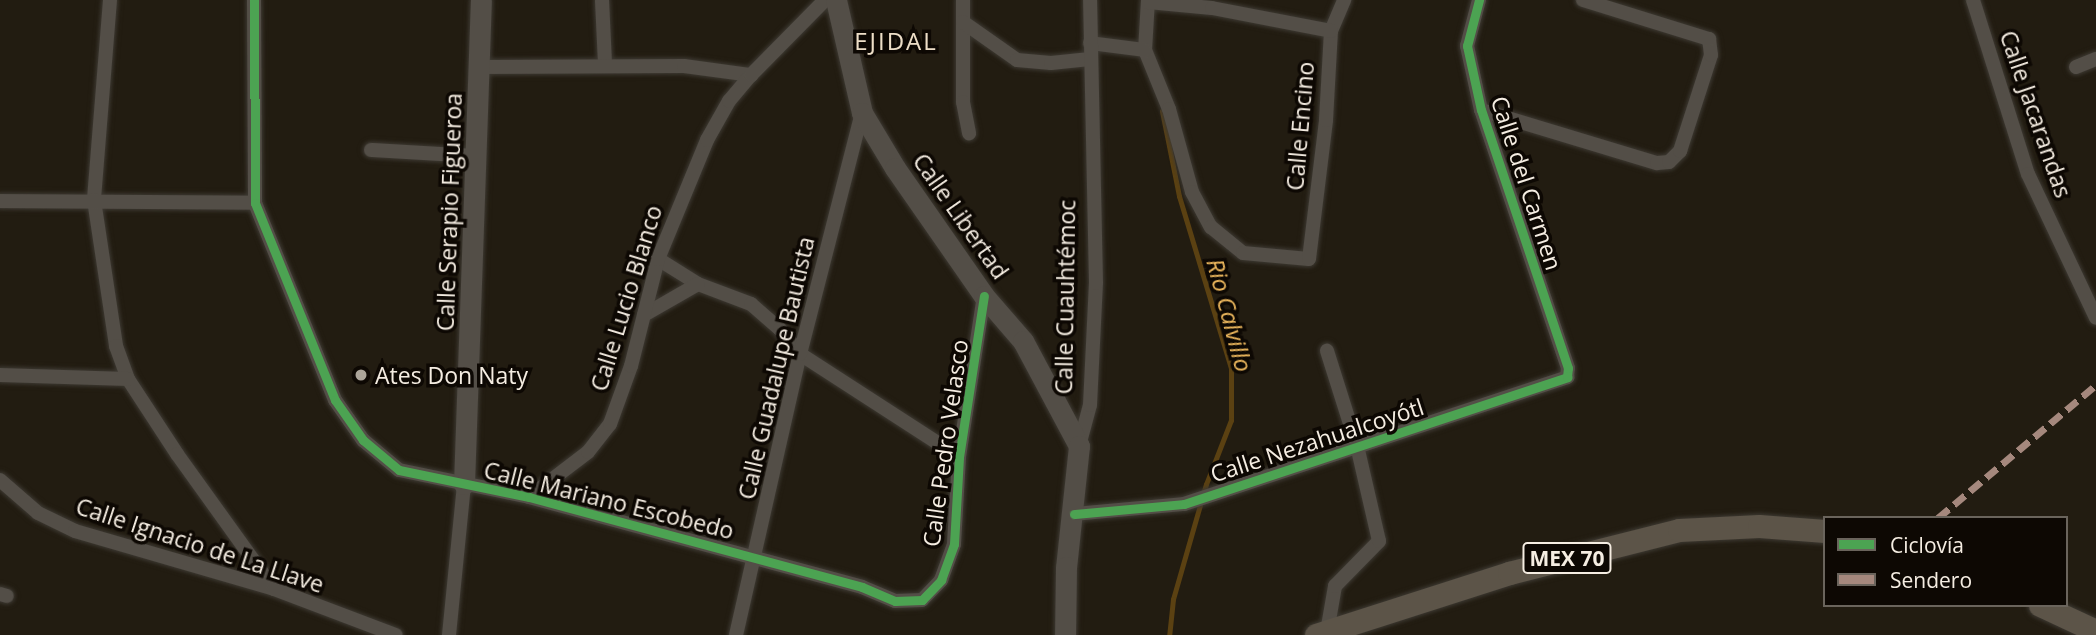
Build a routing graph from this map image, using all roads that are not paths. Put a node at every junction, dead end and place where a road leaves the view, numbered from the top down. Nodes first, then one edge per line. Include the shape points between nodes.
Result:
1 (110, 0) edge
2 (254, 0) edge
3 (481, 0) edge
4 (602, 0) edge
5 (825, 0) edge
6 (836, 0) edge
7 (963, 0) edge
8 (1090, 0) edge
9 (1343, 0) edge
10 (1479, 0) edge
11 (1583, 0) edge
12 (1973, 0) edge
13 (1148, 1) edge
14 (1213, 4) edge
15 (963, 22) junction
16 (1331, 32) junction
17 (1090, 43) junction
18 (1145, 50) junction
19 (1090, 59) junction
20 (2096, 60) edge
21 (605, 64) junction
22 (481, 67) junction
23 (2076, 67) dead end
24 (751, 75) junction
25 (1481, 110) junction
26 (862, 113) junction
27 (969, 133) dead end
28 (371, 150) dead end
29 (476, 156) junction
30 (94, 200) junction
31 (0, 201) edge
32 (255, 203) junction
33 (657, 259) junction
34 (698, 284) junction
35 (984, 296) junction
36 (644, 314) junction
37 (2096, 318) edge
38 (1327, 351) dead end
39 (800, 354) junction
40 (0, 375) edge
41 (1567, 377) joint
42 (128, 379) junction
43 (1079, 446) junction
44 (1357, 446) junction
45 (959, 457) junction
46 (0, 480) edge
47 (464, 484) junction
48 (529, 496) junction
49 (1074, 514) junction
50 (1823, 531) edge
51 (756, 557) junction
52 (274, 589) junction
53 (895, 601) joint
54 (2044, 607) edge
55 (2096, 631) edge
56 (1321, 633) edge
57 (396, 635) edge
58 (449, 635) edge
59 (736, 635) edge
60 (1065, 635) edge

1 - 30 street
2 - 32 street, Calle Mariano Escobedo
3 - 22 street, Calle Serapio Figueroa
4 - 21 street
5 - 24 street, Calle Lucio Blanco
6 - 26 street, Calle Libertad
7 - 15 street
8 - 17 street, Calle Cuauhtémoc
9 - 16 street, Calle Encino
10 - 25 street, Calle del Carmen via 1467,46
11 - 25 street via 1709,39 1711,55 1680,152 1669,162 1657,163
12 - 37 street, Calle Jacarandas via 2028,174
13 - 14 street
13 - 18 street
14 - 16 street
15 - 19 street via 1017,60
15 - 27 street via 963,102
16 - 18 street, Calle Encino via 1326,120 1308,259 1243,253 1211,227 1192,192 1169,109
17 - 18 street
17 - 19 street, Calle Cuauhtémoc
19 - 43 street, Calle Cuauhtémoc via 1096,283 1090,405
20 - 23 street
21 - 22 street
21 - 24 street via 684,66
22 - 29 street, Calle Serapio Figueroa
24 - 33 street, Calle Lucio Blanco via 729,101 708,140
25 - 41 street, Calle del Carmen via 1568,368
26 - 35 street, Calle Libertad
26 - 39 street, Calle Guadalupe Bautista
28 - 29 street
29 - 47 street, Calle Serapio Figueroa
30 - 31 street
30 - 32 street
30 - 42 street via 116,346
32 - 47 street, Calle Mariano Escobedo via 335,400 363,440 399,470
33 - 34 street
33 - 36 street, Calle Lucio Blanco
34 - 36 street
34 - 39 street via 751,304
35 - 43 street, Calle Libertad via 1023,341
35 - 45 street, Calle Pedro Velasco
36 - 48 street, Calle Lucio Blanco via 610,424 588,452
38 - 44 street
39 - 45 street
39 - 51 street, Calle Guadalupe Bautista
40 - 42 street
41 - 44 street, Calle Nezahualcoyótl
42 - 52 street
43 - 49 street, Calle Cuauhtémoc
44 - 49 street, Calle Nezahualcoyótl via 1184,504
44 - 56 street via 1379,541 1335,586
45 - 53 street, Calle Pedro Velasco via 954,544 941,580 922,600
46 - 52 street, Calle Ignacio de La Llave via 38,513 75,531
47 - 48 street, Calle Mariano Escobedo
47 - 58 street, Calle Serapio Figueroa
48 - 51 street, Calle Mariano Escobedo
49 - 60 street, Calle Cuauhtémoc via 1066,567
50 - 56 main road, MEX 70 via 1759,526 1679,530 1509,573
51 - 53 street, Calle Mariano Escobedo
51 - 59 street, Calle Guadalupe Bautista
52 - 57 street, Calle Ignacio de La Llave
54 - 55 main road

